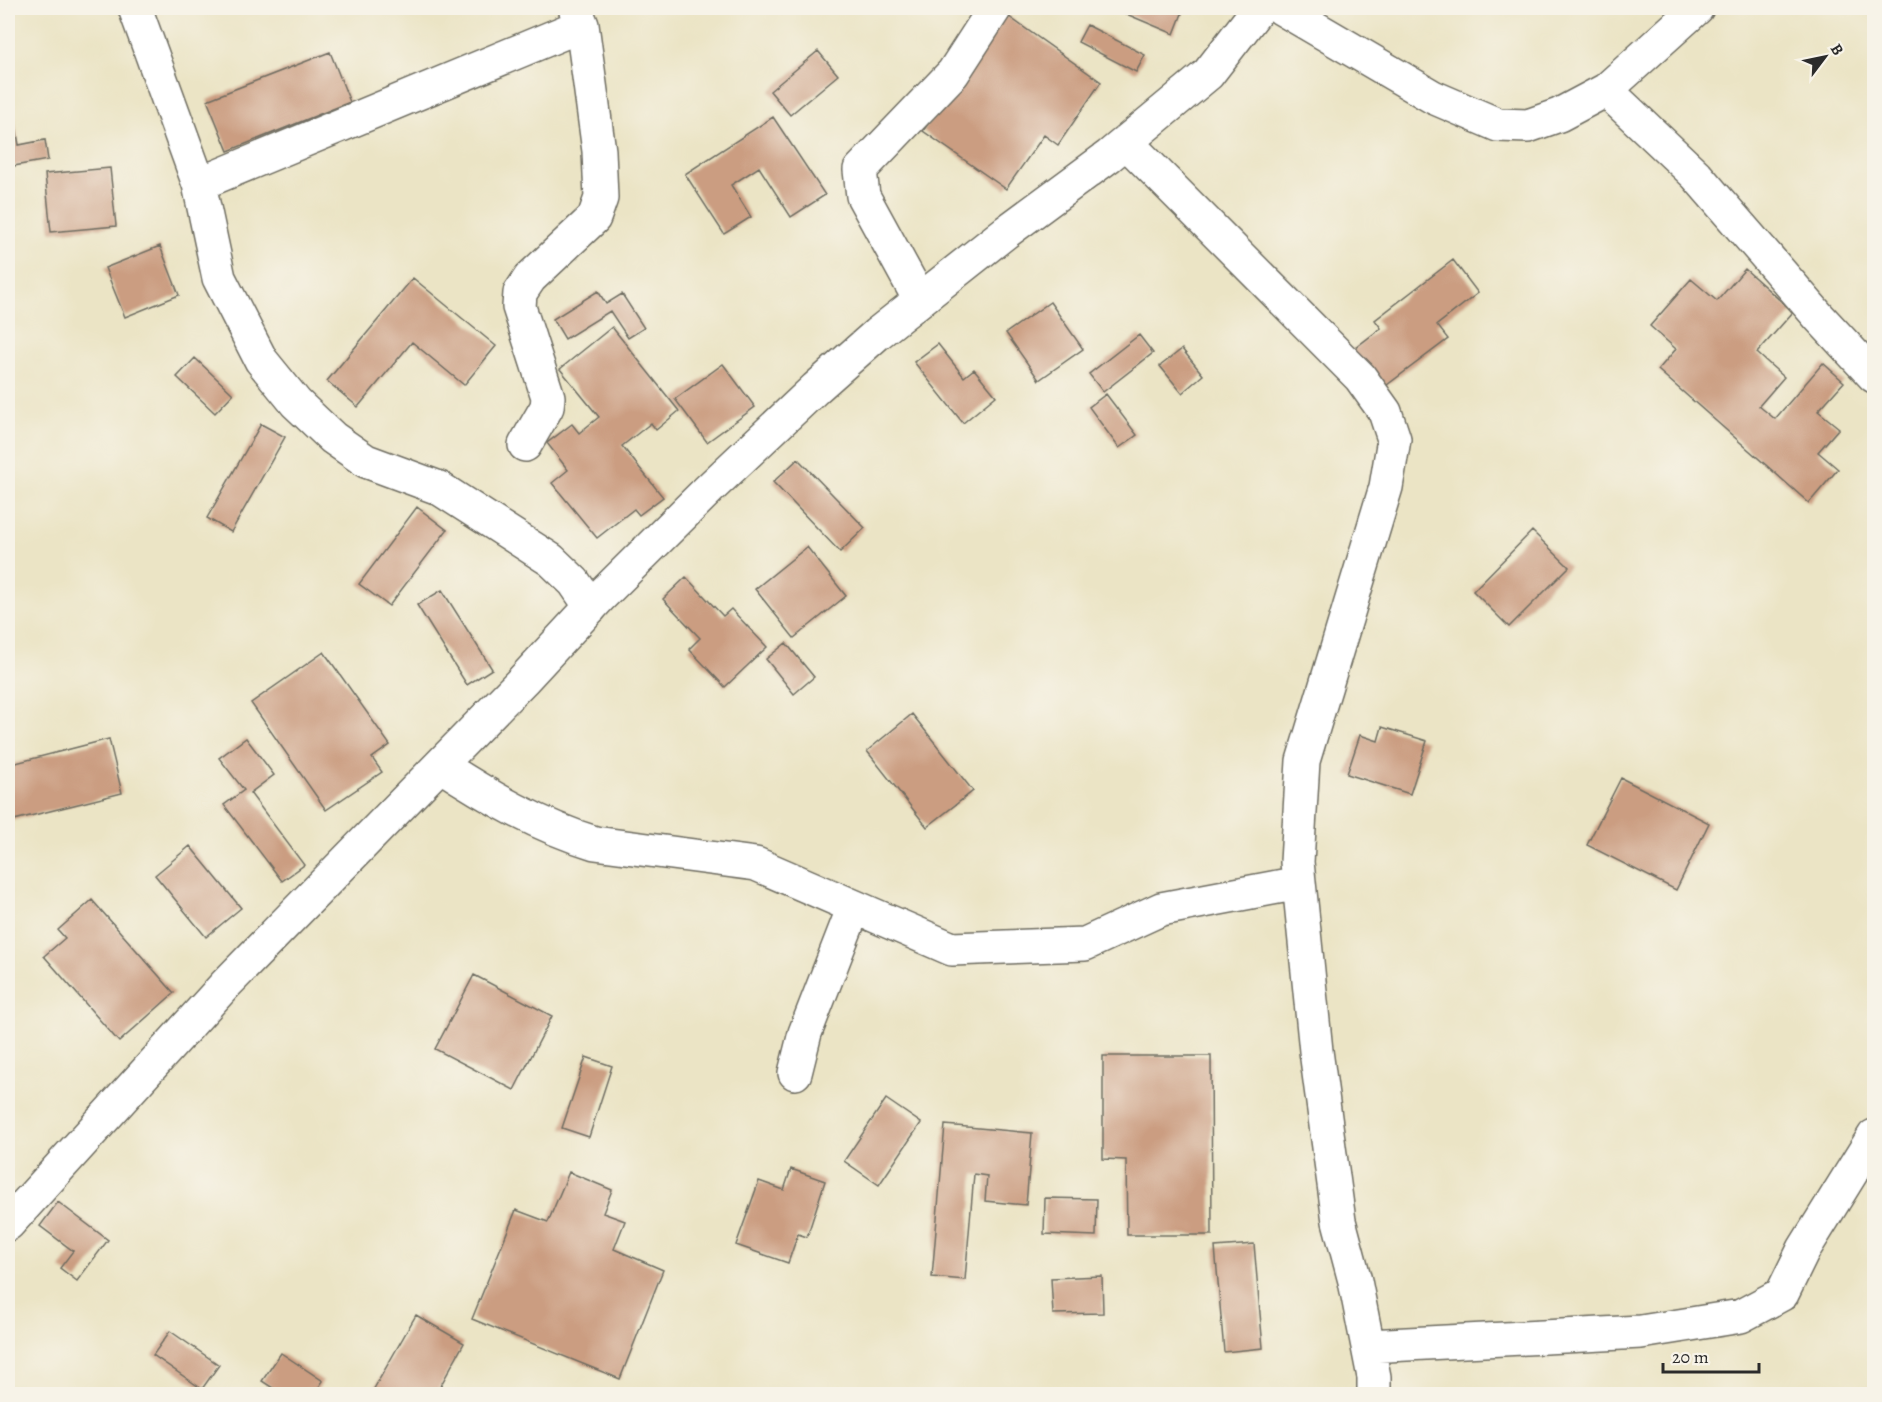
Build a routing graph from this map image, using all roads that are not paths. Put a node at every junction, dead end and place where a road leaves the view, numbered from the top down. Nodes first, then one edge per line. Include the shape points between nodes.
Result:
1 (135, 8) edge
2 (995, 8) edge
3 (1259, 8) edge
4 (1281, 8) edge
5 (1697, 8) edge
6 (578, 16) edge
7 (1606, 90) junction
8 (1126, 142) junction
9 (199, 184) junction
10 (920, 300) junction
11 (1875, 376) edge
12 (525, 445) dead end
13 (591, 608) junction
14 (440, 765) junction
15 (1299, 883) junction
16 (854, 907) junction
17 (795, 1073) dead end
18 (1875, 1136) edge
19 (8, 1224) edge
20 (1368, 1346) junction
21 (1374, 1395) edge

1 - 9 street
2 - 10 street via 954,73 860,170 863,196
3 - 8 street via 1208,74
4 - 7 street via 1433,97 1497,125 1528,126 1559,116
5 - 7 street
6 - 9 street
6 - 12 street via 599,151 601,198 594,218 530,278 520,293 519,308 548,397 547,407
7 - 11 street via 1696,175
8 - 10 street
8 - 15 street via 1360,377 1385,412 1394,439 1386,487 1303,761
9 - 13 street via 219,278 261,360 296,403 333,438 366,461 438,488 551,560 574,582
10 - 13 street via 816,388
13 - 14 street
14 - 16 street via 490,798 571,836 595,843 756,864
14 - 19 street via 225,985
15 - 16 street via 1161,909 1084,944 952,949
15 - 20 street via 1339,1221
16 - 17 street via 805,1034
18 - 20 street via 1804,1249 1782,1294 1741,1316 1641,1332
20 - 21 street

